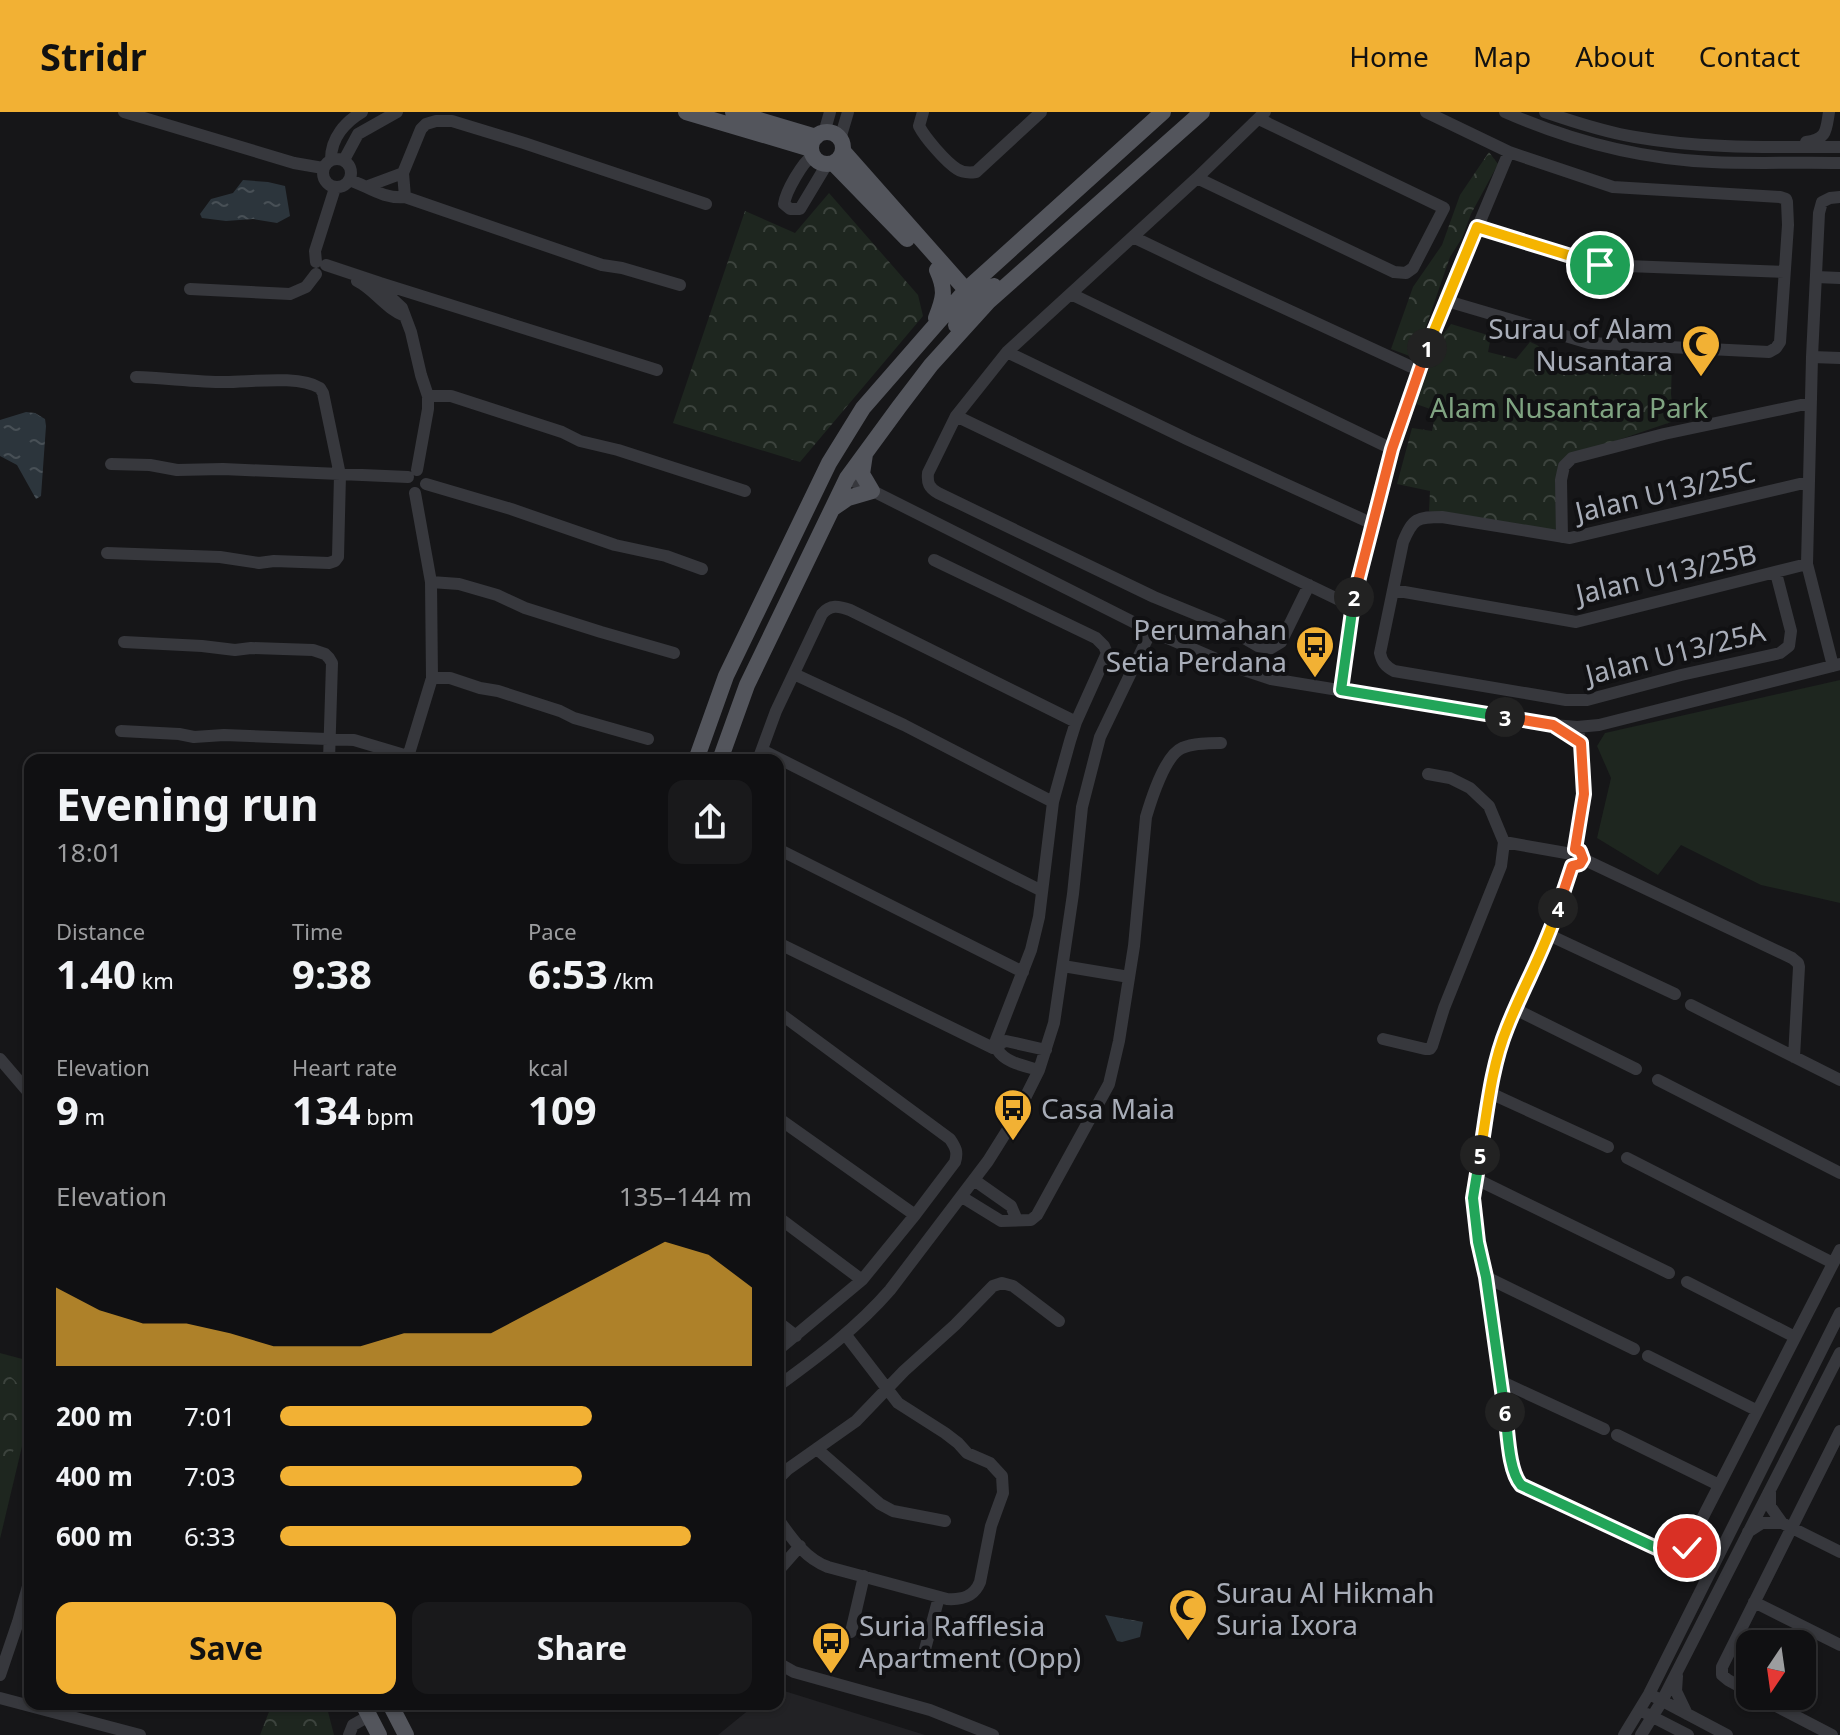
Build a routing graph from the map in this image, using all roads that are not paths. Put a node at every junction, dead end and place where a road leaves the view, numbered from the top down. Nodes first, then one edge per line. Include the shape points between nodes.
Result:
1 (124, 112) edge
2 (362, 112) edge
3 (397, 112) edge
4 (686, 112) edge
5 (733, 112) edge
6 (830, 112) edge
7 (848, 112) edge
8 (923, 112) edge
9 (1041, 112) edge
10 (1163, 112) edge
11 (1202, 112) edge
12 (1426, 112) edge
13 (1505, 112) edge
14 (1545, 112) edge
15 (1831, 112) edge
16 (1262, 115) edge
17 (1775, 146) junction
18 (1837, 147) edge
19 (826, 149) junction
20 (1509, 152) junction
21 (333, 162) junction
22 (1837, 163) edge
23 (403, 173) junction
24 (1197, 178) junction
25 (350, 180) junction
26 (368, 186) junction
27 (335, 188) junction
28 (405, 197) junction
29 (1840, 197) edge
30 (706, 204) dead end
31 (1477, 227) junction
32 (1133, 237) junction
33 (1049, 250) junction
34 (994, 264) junction
35 (321, 268) junction
36 (941, 268) junction
37 (1784, 272) junction
38 (1816, 277) junction
39 (1840, 278) edge
40 (380, 283) junction
41 (680, 285) dead end
42 (190, 289) dead end
43 (1071, 294) junction
44 (966, 295) junction
45 (1447, 301) junction
46 (437, 302) junction
47 (405, 316) junction
48 (933, 325) junction
49 (1007, 352) junction
50 (1812, 357) junction
51 (1840, 358) edge
52 (657, 370) dead end
53 (1418, 370) junction
54 (136, 377) dead end
55 (915, 386) junction
56 (428, 396) junction
57 (1810, 403) junction
58 (956, 416) junction
59 (837, 448) junction
60 (1392, 449) junction
61 (865, 453) junction
62 (111, 464) dead end
63 (412, 474) junction
64 (340, 475) junction
65 (847, 478) junction
66 (1808, 482) junction
67 (819, 483) junction
68 (426, 484) junction
69 (745, 491) dead end
70 (872, 491) junction
71 (415, 493) junction
72 (831, 509) junction
73 (1373, 524) junction
74 (1562, 537) junction
75 (107, 553) dead end
76 (934, 560) dead end
77 (1807, 564) junction
78 (702, 569) dead end
79 (1776, 573) junction
80 (431, 582) junction
81 (1309, 585) junction
82 (1393, 590) junction
83 (1352, 606) junction
84 (1132, 622) junction
85 (1151, 631) junction
86 (1170, 640) junction
87 (124, 642) dead end
88 (1142, 648) junction
89 (1829, 648) junction
90 (674, 653) dead end
91 (1838, 662) edge
92 (1812, 671) junction
93 (794, 674) junction
94 (432, 678) junction
95 (1341, 690) junction
96 (1076, 722) junction
97 (1553, 725) junction
98 (1599, 725) junction
99 (1577, 727) junction
100 (121, 731) dead end
101 (648, 739) dead end
102 (330, 740) junction
103 (1221, 743) dead end
104 (1581, 743) junction
105 (329, 754) edge
106 (395, 754) edge
107 (408, 754) edge
108 (698, 754) edge
109 (722, 754) edge
110 (760, 754) edge
111 (784, 767) edge
112 (1428, 774) dead end
113 (1053, 802) junction
114 (1504, 842) junction
115 (784, 852) edge
116 (1574, 857) junction
117 (1042, 891) junction
118 (1549, 935) junction
119 (784, 946) edge
120 (1063, 966) junction
121 (1023, 972) junction
122 (1129, 977) junction
123 (1675, 994) dead end
124 (1691, 1005) dead end
125 (1515, 1009) junction
126 (784, 1016) edge
127 (1383, 1039) dead end
128 (995, 1049) junction
129 (1046, 1050) junction
130 (1794, 1057) junction
131 (0, 1059) edge
132 (1636, 1069) dead end
133 (1039, 1070) junction
134 (1658, 1080) dead end
135 (1840, 1080) edge
136 (24, 1087) edge
137 (1490, 1093) junction
138 (784, 1122) edge
139 (1608, 1147) dead end
140 (1627, 1158) dead end
141 (1840, 1173) edge
142 (1476, 1179) junction
143 (974, 1180) junction
144 (962, 1197) junction
145 (915, 1215) junction
146 (1017, 1220) junction
147 (784, 1222) edge
148 (1840, 1250) edge
149 (1833, 1263) junction
150 (1669, 1273) dead end
151 (1486, 1277) junction
152 (862, 1280) junction
153 (1687, 1282) dead end
154 (1840, 1313) edge
155 (1059, 1321) dead end
156 (784, 1327) edge
157 (845, 1334) junction
158 (796, 1336) junction
159 (1795, 1337) junction
160 (784, 1345) edge
161 (1634, 1349) dead end
162 (1840, 1353) edge
163 (1648, 1356) dead end
164 (784, 1381) edge
165 (1500, 1381) junction
166 (887, 1390) junction
167 (1756, 1410) junction
168 (1604, 1429) dead end
169 (1840, 1431) edge
170 (1617, 1435) dead end
171 (817, 1449) junction
172 (1834, 1456) edge
173 (784, 1473) edge
174 (1719, 1485) junction
175 (1770, 1487) junction
176 (945, 1521) dead end
177 (1787, 1525) junction
178 (784, 1526) edge
179 (1746, 1533) junction
180 (800, 1546) junction
181 (1840, 1552) edge
182 (784, 1564) edge
183 (864, 1576) junction
184 (939, 1597) junction
185 (1754, 1602) junction
186 (24, 1623) edge
187 (1740, 1630) edge
188 (851, 1632) dead end
189 (1736, 1639) edge
190 (1840, 1645) edge
191 (924, 1653) dead end
192 (784, 1666) edge
193 (1678, 1669) junction
194 (0, 1675) edge
195 (1736, 1684) edge
196 (1649, 1694) junction
197 (0, 1698) edge
198 (1662, 1701) junction
199 (24, 1704) edge
200 (45, 1710) edge
201 (366, 1710) edge
202 (393, 1710) edge
203 (1641, 1710) junction
204 (1784, 1710) edge
205 (1687, 1714) junction
206 (1653, 1717) junction
207 (140, 1735) edge
208 (349, 1735) edge
209 (379, 1735) edge
210 (406, 1735) edge
211 (993, 1735) edge
212 (1624, 1735) edge
213 (1641, 1735) edge
214 (1688, 1735) edge
215 (1727, 1735) edge
216 (1832, 1735) edge

1 - 21 street via 280,159
2 - 21 street via 346,122 332,146
3 - 21 street via 361,132
4 - 19 main road
5 - 19 main road
6 - 19 street
7 - 19 street
8 - 9 street via 919,126 924,137 967,173 976,172
10 - 34 main road
11 - 33 main road
12 - 20 street
13 - 22 street via 1629,153 1737,163
14 - 17 street via 1661,141
15 - 17 street via 1822,137
15 - 18 street
16 - 24 street
16 - 24 street via 1444,208 1413,268 1394,272
17 - 18 street
18 - 22 street
19 - 36 main road
20 - 31 street
20 - 37 street via 1613,187 1783,197 1788,205
21 - 25 street via 350,167
21 - 27 street via 324,180
23 - 26 street
23 - 28 street
23 - 30 street via 421,129 452,121
24 - 32 street
25 - 26 street
25 - 27 street
26 - 28 street via 385,196
27 - 35 street via 315,251
28 - 41 street via 602,265
29 - 38 street via 1822,202
31 - 37 street via 1600,265
31 - 45 street
32 - 43 street
32 - 53 street
33 - 44 main road via 1025,261 983,295
33 - 55 main road via 989,301
34 - 36 main road via 974,272
34 - 44 main road
35 - 40 street
35 - 42 street via 306,287 290,294
35 - 47 street via 358,281
36 - 44 main road
36 - 48 main road via 943,297
37 - 45 street via 1780,342 1769,352 1589,343
38 - 39 street
38 - 50 street
40 - 46 street
40 - 47 street
43 - 49 street
43 - 60 street
44 - 48 main road
44 - 55 main road via 963,317 933,352
45 - 53 street
46 - 47 street via 422,304
46 - 52 street
47 - 56 street
48 - 59 main road via 863,408
49 - 58 street
49 - 73 street
50 - 51 street
50 - 57 street
53 - 60 street
54 - 64 street via 315,384 323,393
55 - 61 main road
56 - 63 street
56 - 69 street via 451,396
57 - 66 street
57 - 74 street via 1572,458 1561,480
58 - 81 street
58 - 81 street via 928,473 929,485 1154,597 1264,648 1281,642
59 - 65 main road
59 - 67 main road
60 - 73 street
61 - 65 main road
61 - 70 main road via 862,474
62 - 64 street
63 - 64 street
63 - 68 street
63 - 71 street via 407,480
64 - 75 street via 335,561 259,563
65 - 67 main road
65 - 70 street
65 - 72 main road
66 - 74 street, Jalan U13/25C
66 - 77 street
67 - 108 main road via 726,676
68 - 71 street via 424,491
68 - 78 street
70 - 72 main road
70 - 84 street
71 - 80 street
72 - 109 main road via 747,685
73 - 83 street
74 - 82 street, Jalan U13/25C via 1421,517 1403,542
76 - 96 street via 1104,646 1107,653
77 - 79 street, Jalan U13/25B
77 - 89 street
79 - 82 street, Jalan U13/25B via 1576,622
79 - 82 street, Jalan U13/25A via 1791,631 1789,646 1780,653 1578,700 1386,667 1380,653
80 - 90 street via 497,595
80 - 94 street
81 - 83 street
83 - 95 street
84 - 85 street
84 - 88 street
85 - 86 street
85 - 88 street
86 - 88 street
86 - 95 street via 1271,679
87 - 102 street via 319,651 332,663
88 - 120 street via 1100,737 1082,807
89 - 91 street
89 - 92 street
91 - 92 street
92 - 98 street
93 - 96 street via 822,614 840,606
93 - 110 street
93 - 113 street
94 - 101 street via 498,691
94 - 107 street
95 - 97 street
96 - 113 street
97 - 99 street
97 - 104 street
98 - 99 street
98 - 104 street
99 - 104 street
100 - 102 street
102 - 105 street
102 - 106 street via 354,740
103 - 122 street via 1182,748 1173,755 1150,803
104 - 116 street via 1584,794
111 - 117 street
112 - 114 street via 1470,788 1489,806
113 - 117 street
114 - 116 street
114 - 127 street via 1501,866 1432,1046
115 - 121 street
116 - 118 street
116 - 130 street via 1798,963
117 - 121 street
118 - 123 street
118 - 125 street
119 - 128 street
120 - 122 street
120 - 129 street
121 - 128 street
122 - 146 street via 1109,1084 1037,1215
124 - 130 street
125 - 132 street
125 - 137 street
126 - 145 street via 955,1146 955,1162
128 - 129 street via 1006,1041
128 - 133 street via 1007,1060
129 - 133 street
130 - 135 street
131 - 136 street
133 - 143 street
134 - 141 street
137 - 139 street
137 - 142 street
138 - 145 street
140 - 149 street
142 - 150 street
142 - 151 street via 1473,1198
143 - 144 street
143 - 146 street via 1011,1206
144 - 146 street via 1001,1221
144 - 157 street via 874,1309
145 - 152 street
147 - 152 street
148 - 149 street
149 - 159 street
151 - 161 street
151 - 165 street
152 - 158 street
153 - 159 street
154 - 196 street
155 - 166 street via 1008,1283 997,1284
156 - 158 street
157 - 164 street
157 - 166 street
158 - 160 street
159 - 167 street
162 - 175 street
163 - 167 street
165 - 168 street
165 - 174 street via 1513,1468 1528,1489 1673,1555 1687,1548
166 - 171 street
166 - 184 street via 1002,1476 1003,1493 977,1588 966,1598
167 - 174 street
169 - 172 street
170 - 174 street
171 - 173 street
171 - 176 street via 880,1504
172 - 177 street
175 - 177 street via 1770,1506
175 - 179 street
177 - 179 street via 1762,1523
177 - 181 street
177 - 185 street
178 - 180 street
179 - 193 street
180 - 182 street
180 - 183 street via 817,1563
183 - 184 street
183 - 188 street
184 - 191 street
185 - 187 street
185 - 190 street
186 - 194 street
189 - 195 street via 1722,1667 1722,1675
192 - 211 street via 930,1710
193 - 198 street
193 - 205 street via 1676,1691
196 - 198 street
196 - 203 street
197 - 199 street
198 - 205 street
198 - 206 street
200 - 207 street
201 - 208 street
201 - 209 main road
202 - 210 main road
203 - 206 street
203 - 212 street
204 - 216 street
205 - 215 street
206 - 213 street
206 - 214 street

